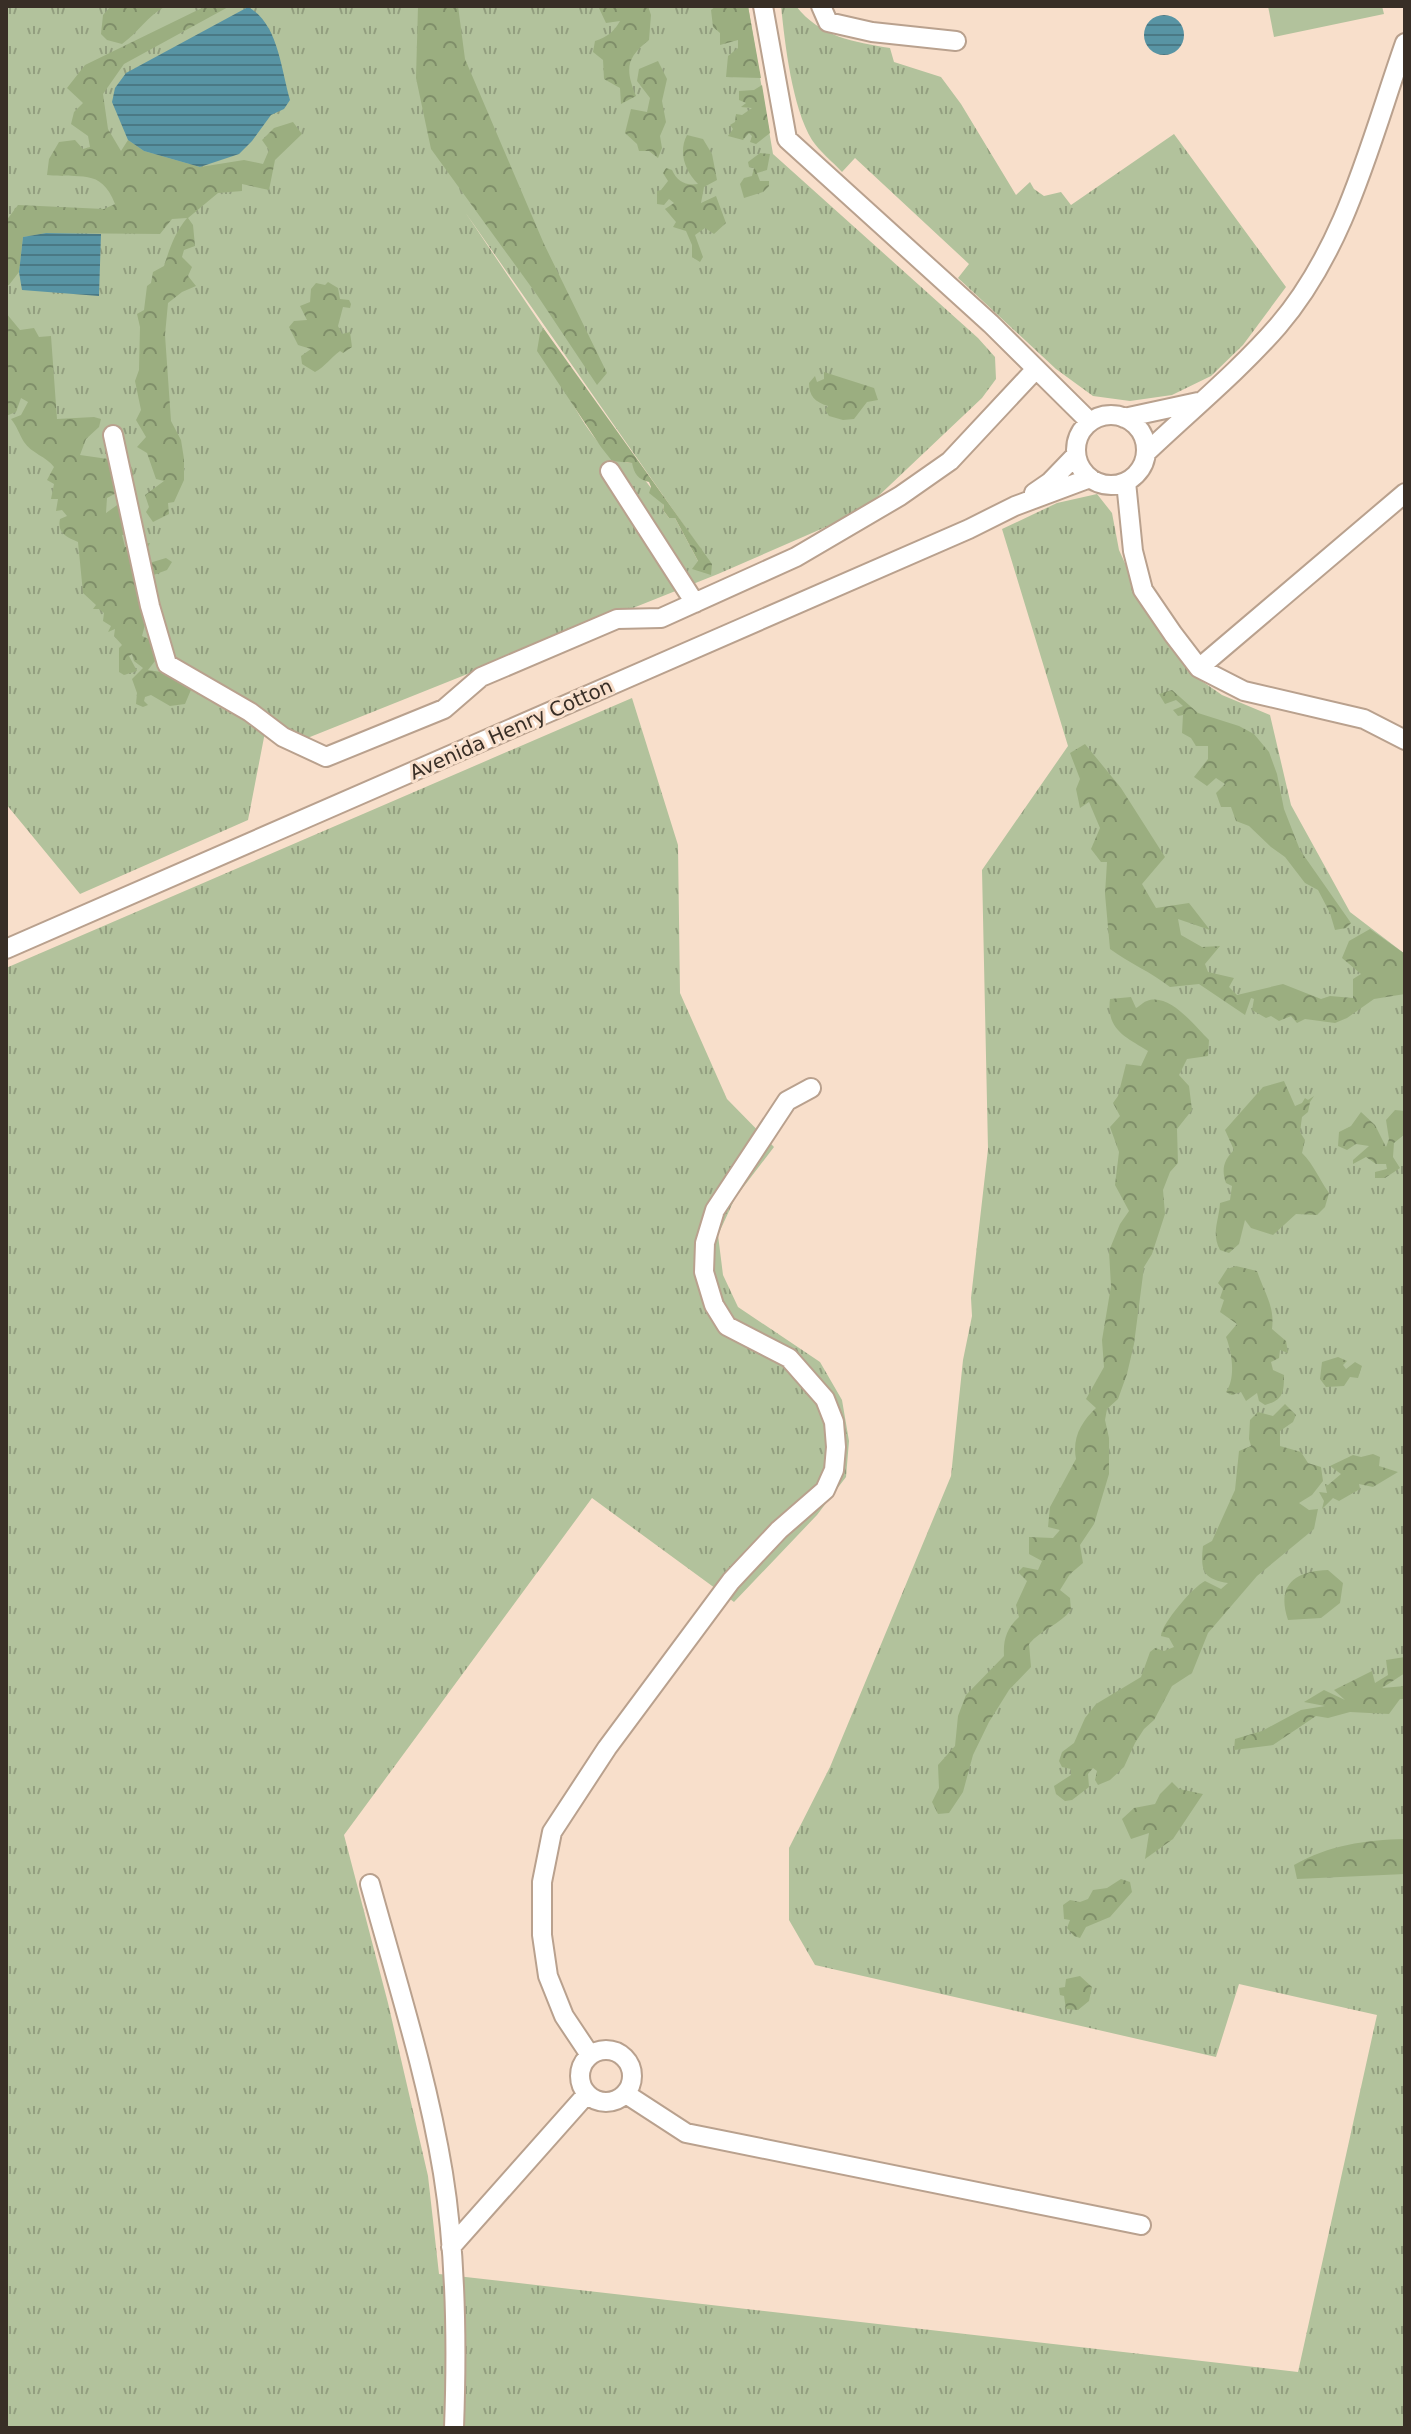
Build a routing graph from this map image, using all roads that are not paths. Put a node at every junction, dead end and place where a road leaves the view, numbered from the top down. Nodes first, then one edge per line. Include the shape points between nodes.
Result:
1 (763, 6) edge
2 (821, 6) edge
3 (956, 41) dead end
4 (1405, 43) edge
5 (1035, 370) junction
6 (1200, 401) junction
7 (1124, 418) junction
8 (1090, 422) junction
9 (113, 435) dead end
10 (1146, 453) junction
11 (1076, 455) junction
12 (610, 471) dead end
13 (1090, 478) junction
14 (1126, 482) junction
15 (1405, 493) edge
16 (1015, 506) junction
17 (695, 603) junction
18 (1199, 668) junction
19 (1405, 740) edge
20 (6, 949) edge
21 (811, 1088) dead end
22 (370, 1884) dead end
23 (590, 2055) junction
24 (626, 2094) junction
25 (586, 2095) junction
26 (1141, 2225) dead end
27 (451, 2247) junction
28 (454, 2428) edge

1 - 5 street via 787,139
2 - 3 street via 828,22
4 - 6 street via 1352,197 1319,265 1280,324
5 - 8 street
5 - 17 street via 950,461 900,496 796,557
6 - 7 street
6 - 10 street
7 - 8 street via 1103,416
7 - 10 street via 1141,432
8 - 11 street via 1077,440
9 - 17 street via 167,664 283,737 326,757 444,709 481,677 617,619 661,618
10 - 14 street via 1142,467
11 - 13 street
11 - 16 street via 1050,482
12 - 17 street
13 - 14 street via 1111,486
13 - 16 street
14 - 18 street via 1143,590
15 - 18 street
16 - 20 street, Avenida Henry Cotton
18 - 19 street via 1244,691 1364,719
21 - 23 street via 787,1101 715,1210 705,1243 704,1272 727,1326 789,1358 825,1399 834,1422 834,1470 825,1490 731,1581 552,1832 542,1882 548,1976 564,2016
22 - 27 street via 430,2108
23 - 24 street via 611,2050 625,2058 632,2079
23 - 25 street via 579,2074
24 - 25 street via 606,2103
24 - 26 street via 686,2133
25 - 27 street
27 - 28 street

